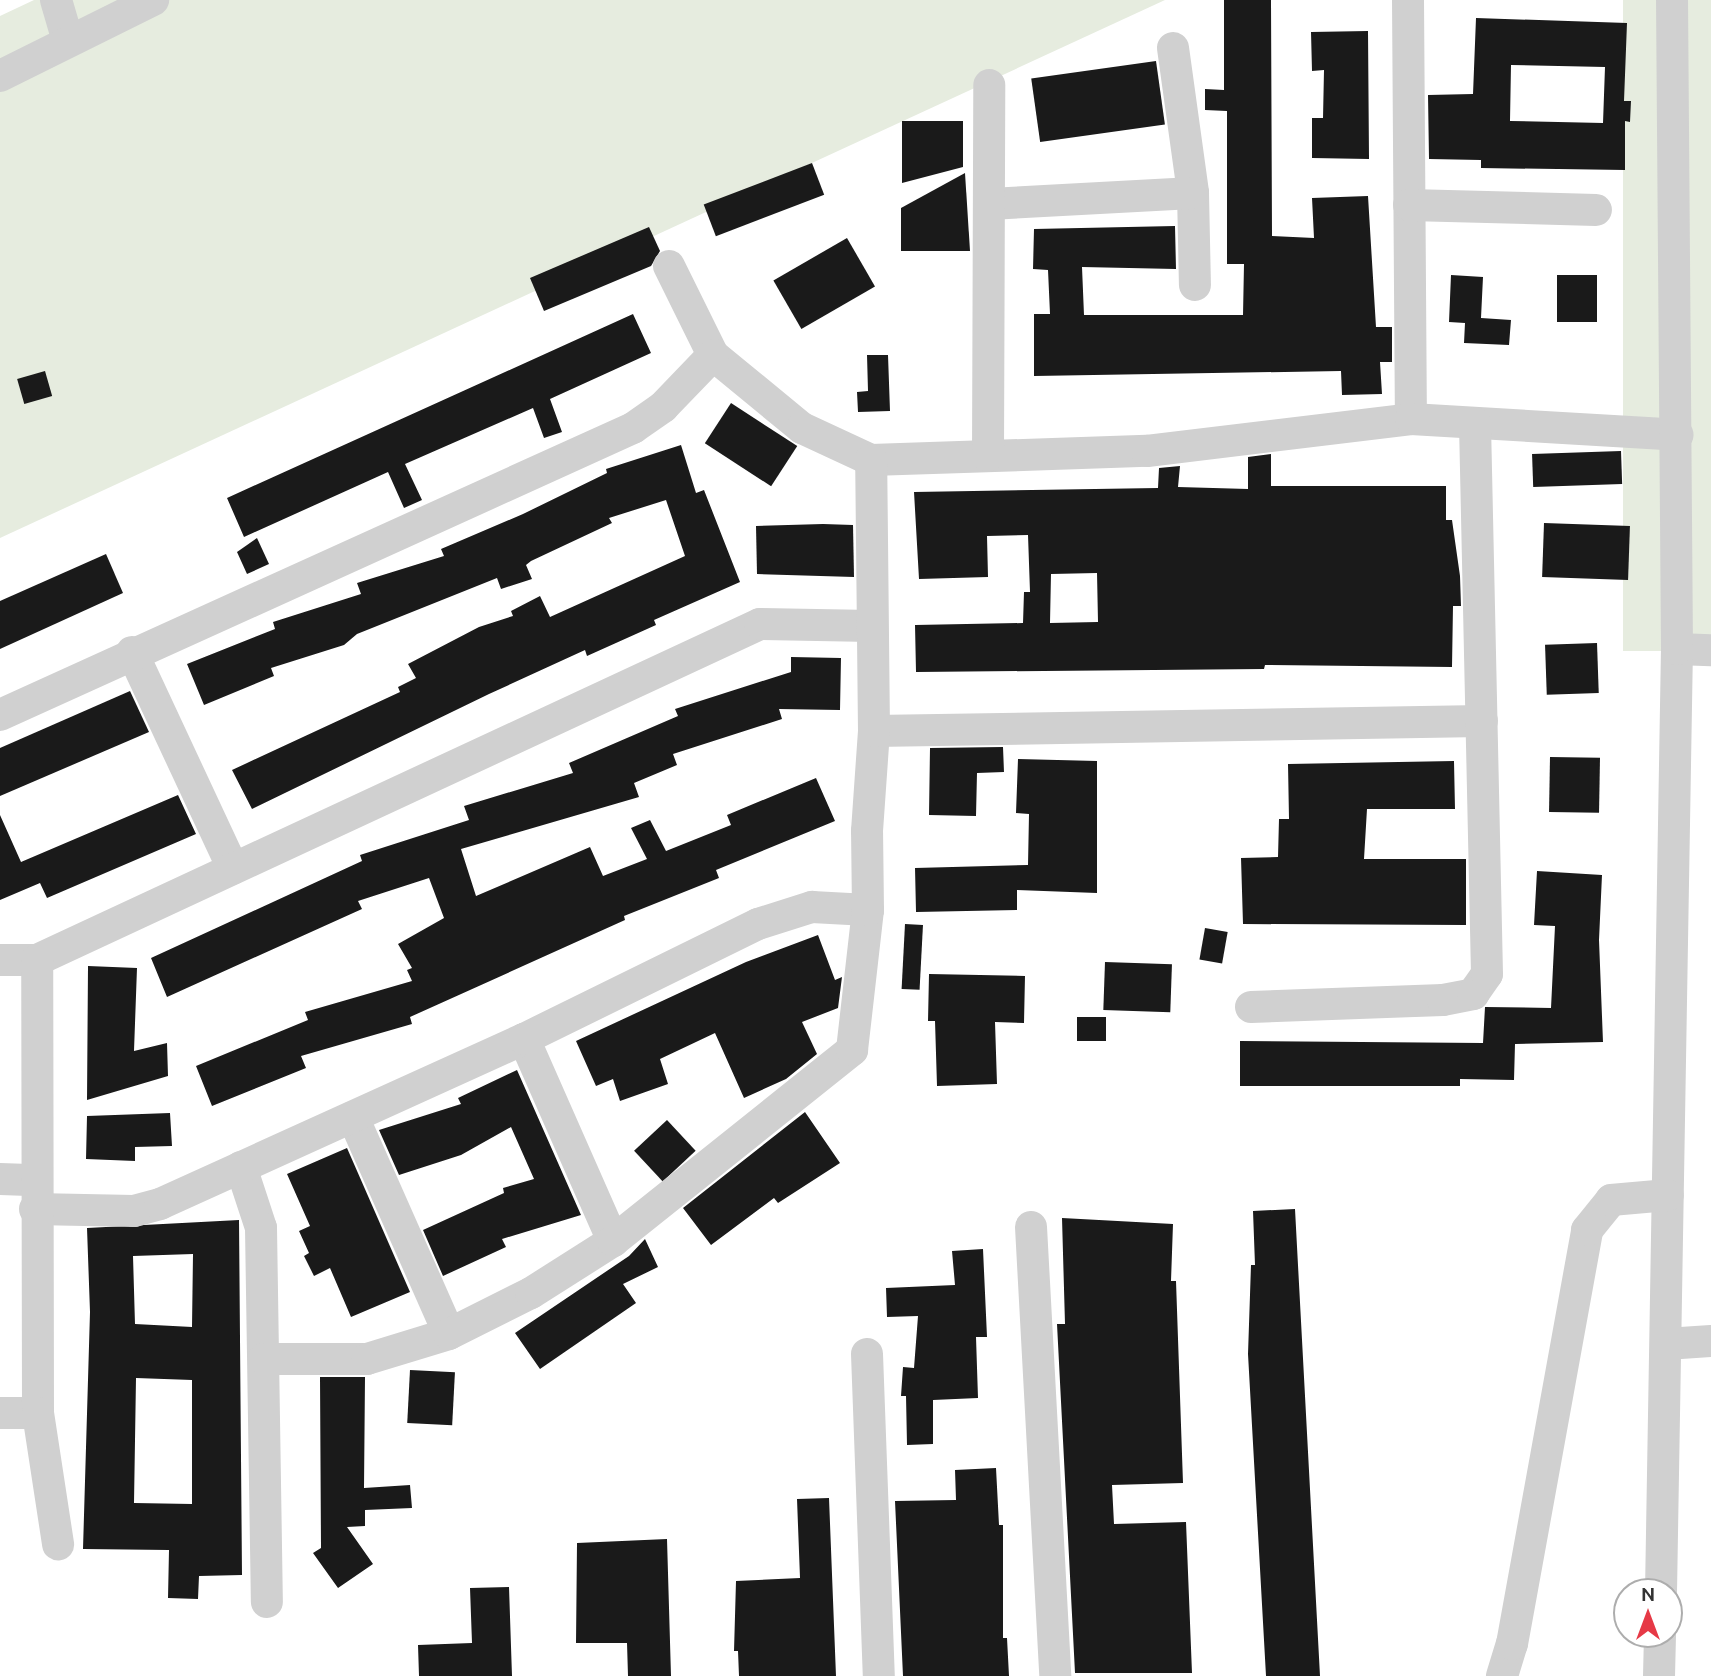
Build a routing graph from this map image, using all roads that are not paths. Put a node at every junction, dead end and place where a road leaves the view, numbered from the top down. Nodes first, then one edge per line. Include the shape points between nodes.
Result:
1 (56, 0) edge
2 (153, 0) edge
3 (1408, 0) edge
4 (1672, 0) edge
5 (68, 41) junction
6 (1173, 48) dead end
7 (0, 75) edge
8 (989, 85) dead end
9 (1193, 193) junction
10 (989, 204) junction
11 (1409, 205) junction
12 (1596, 211) dead end
13 (669, 266) dead end
14 (1195, 285) dead end
15 (713, 355) junction
16 (1411, 419) junction
17 (1475, 423) junction
18 (1678, 435) junction
19 (988, 456) junction
20 (871, 460) junction
21 (873, 626) junction
22 (1676, 649) junction
23 (1711, 650) edge
24 (132, 652) junction
25 (0, 715) edge
26 (1482, 721) junction
27 (874, 731) junction
28 (233, 869) junction
29 (868, 910) junction
30 (0, 960) edge
31 (37, 960) junction
32 (1251, 1007) dead end
33 (524, 1039) junction
34 (353, 1117) junction
35 (241, 1167) junction
36 (0, 1179) edge
37 (35, 1195) junction
38 (1668, 1195) junction
39 (1031, 1227) dead end
40 (613, 1241) junction
41 (449, 1334) junction
42 (1711, 1341) edge
43 (1666, 1344) junction
44 (867, 1354) dead end
45 (264, 1359) junction
46 (0, 1413) edge
47 (38, 1413) junction
48 (58, 1544) dead end
49 (1661, 1578) edge
50 (267, 1602) dead end
51 (1660, 1648) edge
52 (878, 1676) edge
53 (1055, 1676) edge
54 (1502, 1676) edge
55 (1659, 1676) edge

1 - 5 street
2 - 5 street
3 - 11 street
4 - 18 street
5 - 7 street
6 - 9 street
8 - 10 street
9 - 10 street
9 - 14 street
10 - 19 street
11 - 12 street
11 - 16 street
13 - 15 street
15 - 20 street via 802,428
15 - 24 street via 663,407 633,428
16 - 17 street
16 - 19 street via 1147,451
17 - 18 street
17 - 26 street
18 - 22 street
19 - 20 street
20 - 21 street
21 - 27 street
21 - 28 street via 760,624
22 - 23 street
22 - 38 street
24 - 25 street
24 - 28 street
26 - 27 street
26 - 32 street via 1487,974 1473,994 1443,1000
27 - 29 street via 867,831
28 - 31 street
29 - 33 street via 812,907 758,924
29 - 40 street via 852,1049
30 - 31 street
31 - 37 street
33 - 34 street
33 - 40 street
34 - 35 street
34 - 41 street
35 - 37 street via 134,1211
35 - 45 street via 261,1228
36 - 37 street
37 - 47 street
38 - 43 street
38 - 54 street via 1611,1200 1587,1230 1512,1644
39 - 53 street
40 - 41 street via 531,1293
41 - 45 street via 367,1359
42 - 43 street
43 - 49 street
44 - 52 street
45 - 50 street
46 - 47 street
47 - 48 street
51 - 55 street

